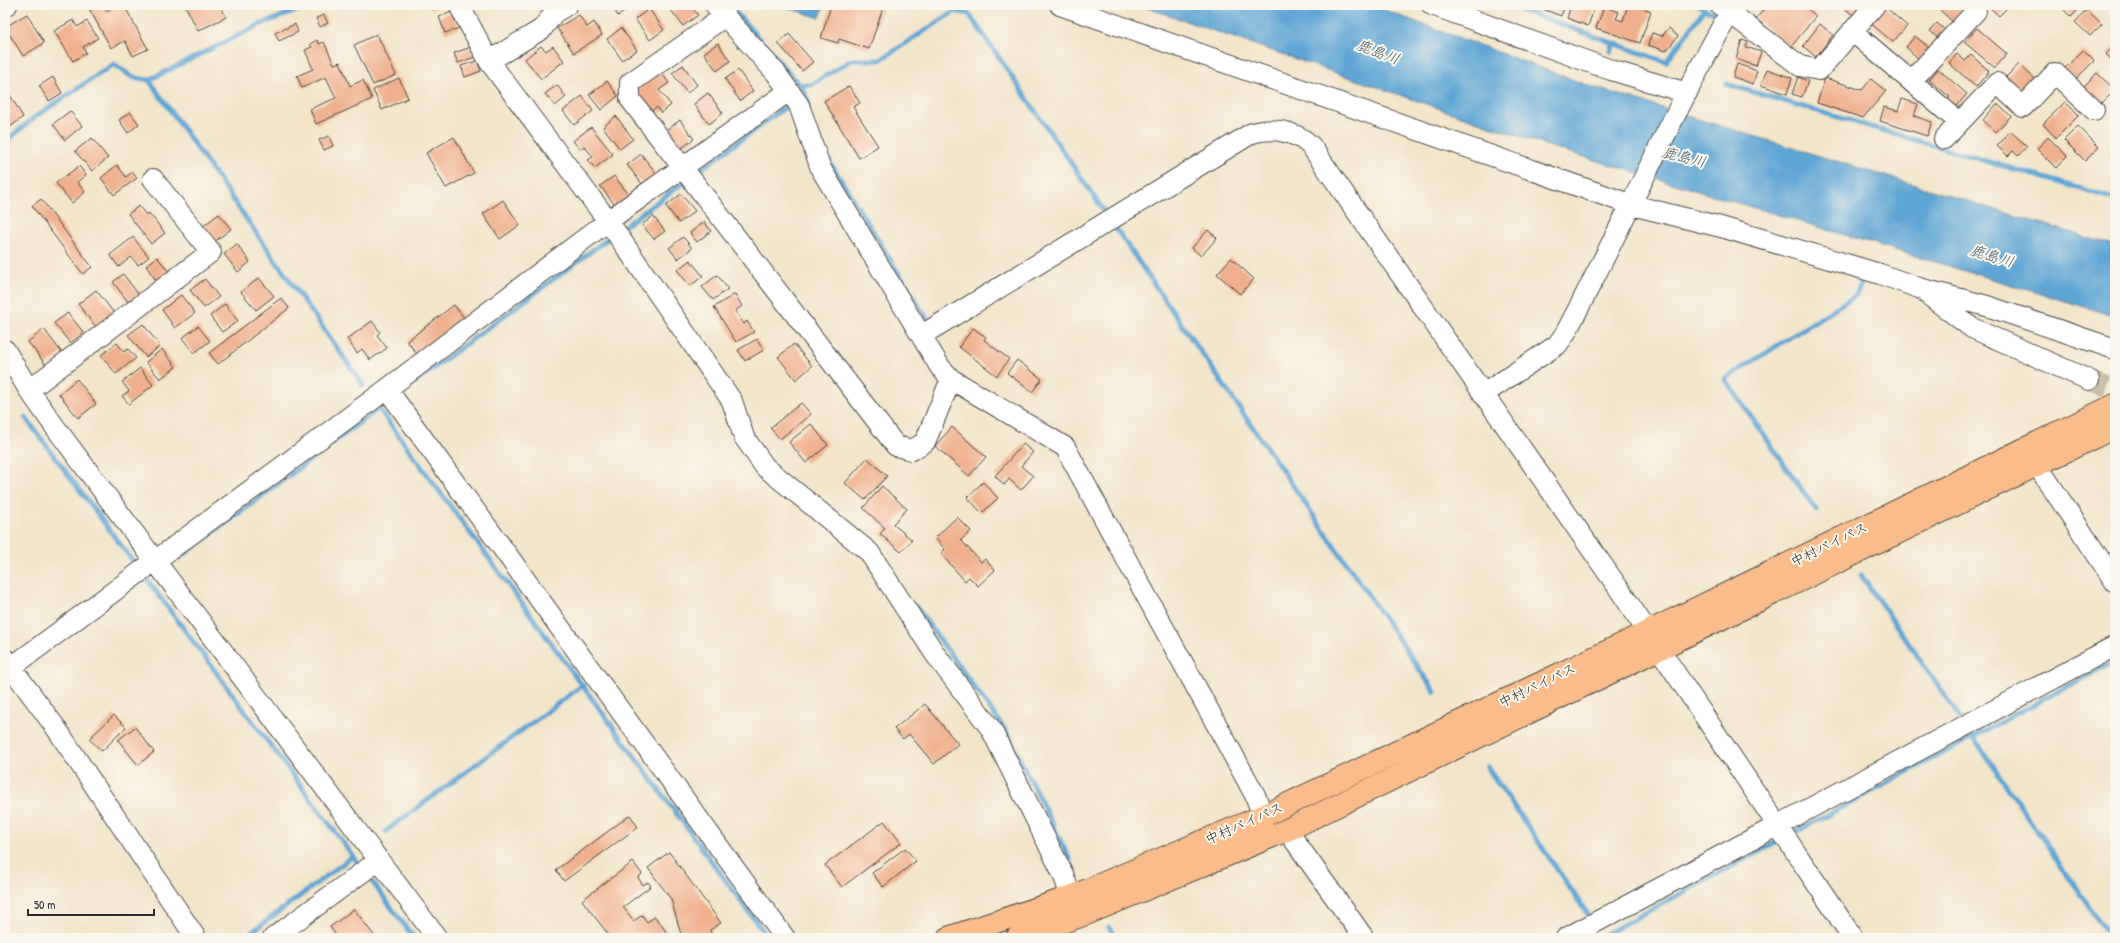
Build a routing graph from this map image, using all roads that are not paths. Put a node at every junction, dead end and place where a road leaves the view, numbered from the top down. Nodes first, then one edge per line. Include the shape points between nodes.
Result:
1 (459, 5) edge
2 (568, 5) edge
3 (1060, 5) edge
4 (1432, 5) edge
5 (1875, 5) edge
6 (1727, 7) edge
7 (720, 11) edge
8 (1976, 11) dead end
9 (1852, 31) junction
10 (489, 61) junction
11 (1911, 81) junction
12 (1687, 93) junction
13 (794, 98) junction
14 (2094, 110) dead end
15 (1959, 122) junction
16 (1944, 139) dead end
17 (682, 168) junction
18 (154, 178) dead end
19 (1632, 205) junction
20 (608, 221) junction
21 (1919, 288) junction
22 (922, 335) junction
23 (2115, 349) edge
24 (5, 350) edge
25 (951, 379) junction
26 (2089, 380) tunnel mouth
27 (387, 389) junction
28 (29, 390) junction
29 (1485, 393) junction
30 (2115, 405) edge
31 (2115, 427) edge
32 (2037, 465) junction
33 (155, 560) junction
34 (2115, 582) edge
35 (1653, 641) junction
36 (2115, 646) edge
37 (7, 666) edge
38 (1264, 816) junction
39 (1778, 824) junction
40 (1287, 830) junction
41 (369, 867) junction
42 (1071, 897) junction
43 (196, 938) edge
44 (273, 938) edge
45 (437, 938) edge
46 (785, 938) edge
47 (948, 938) edge
48 (1017, 938) edge
49 (1364, 938) edge
50 (1566, 938) edge
51 (1853, 938) edge

1 - 10 street
2 - 10 street via 554,13 542,29
3 - 19 street
4 - 12 street via 1611,70
5 - 9 street
6 - 9 street via 1800,66 1819,70
6 - 12 street
7 - 13 street via 776,73
7 - 17 street via 630,83 630,99
8 - 11 street
9 - 11 street
10 - 20 street
11 - 15 street
12 - 19 street
13 - 17 street
13 - 22 street via 821,170
14 - 15 street via 2055,73 2023,107 1997,83
15 - 16 street
17 - 20 street
17 - 25 street via 896,446 912,450 925,442
18 - 28 street via 211,252
19 - 21 street via 1729,229
19 - 29 street via 1557,345
20 - 27 street
20 - 42 street via 732,401 744,437 765,467 869,552 934,654 991,729 1063,874
21 - 23 street via 1987,306
21 - 26 street via 1972,328
22 - 25 street via 940,367
22 - 29 street via 1252,133 1271,130 1302,137 1311,146
24 - 28 street
25 - 38 street via 1065,447 1255,795
27 - 33 street
27 - 46 street
28 - 33 street
29 - 35 street
30 - 35 highway, 中村バイパス
31 - 32 highway, 中村バイパス
32 - 34 street
32 - 35 highway, 中村バイパス
33 - 37 street
33 - 41 street
35 - 38 highway, 中村バイパス
35 - 39 street
35 - 40 highway, 中村バイパス
36 - 39 street
37 - 43 street via 56,728
38 - 42 highway, 中村バイパス
39 - 50 street
39 - 51 street
40 - 48 highway, 中村バイパス via 1086,914
40 - 49 street
41 - 44 street
41 - 45 street
42 - 47 highway, 中村バイパス

